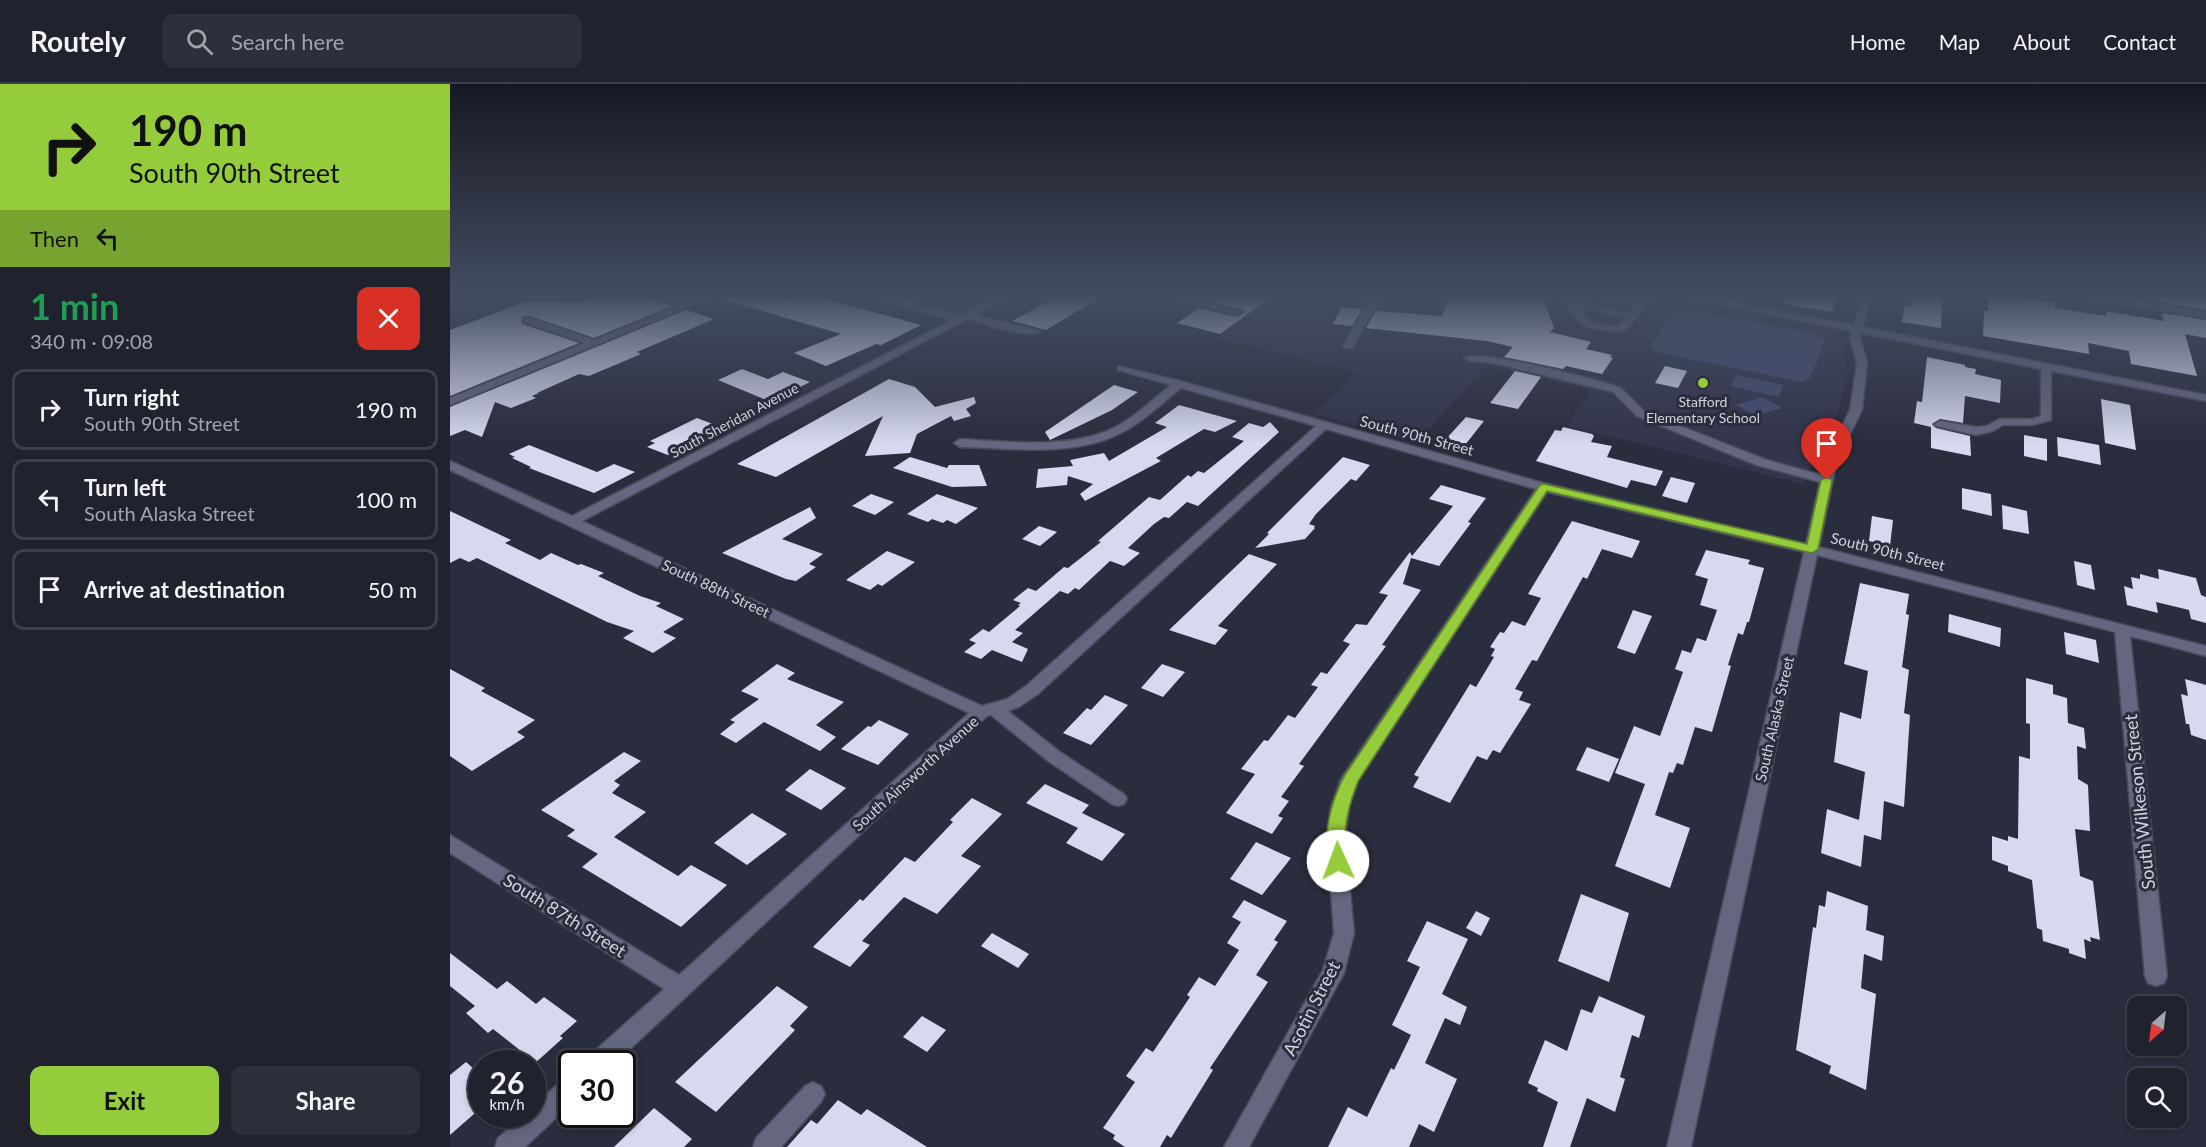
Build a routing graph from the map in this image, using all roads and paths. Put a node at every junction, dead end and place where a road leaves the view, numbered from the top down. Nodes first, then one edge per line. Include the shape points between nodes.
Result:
1 (589, 346) edge
2 (910, 346) edge
3 (1856, 346) edge
4 (1943, 346) edge
5 (1469, 358) dead end
6 (2046, 367) junction
7 (1122, 368) dead end
8 (1180, 384) junction
9 (2206, 398) edge
10 (450, 402) edge
11 (1940, 424) dead end
12 (1323, 426) junction
13 (960, 443) dead end
14 (450, 465) edge
15 (1827, 480) junction
16 (1544, 487) junction
17 (573, 521) junction
18 (1812, 549) junction
19 (2122, 628) junction
20 (2206, 651) edge
21 (988, 710) junction
22 (1118, 799) dead end
23 (450, 843) edge
24 (2156, 976) dead end
25 (680, 987) junction
26 (612, 1050) edge
27 (813, 1094) dead end
28 (558, 1100) edge
29 (507, 1147) edge
30 (765, 1147) edge
31 (1236, 1147) edge
32 (1679, 1147) edge

1 - 10 street
2 - 17 street, South Sheridan Avenue
3 - 15 street, South Alaska Street via 1862,363 1856,410 1831,460
4 - 6 street
5 - 15 street via 1493,360 1617,390 1641,414 1760,462
6 - 9 street
6 - 11 street via 2047,418 2000,422 1976,431
7 - 8 street, South 90th Street
8 - 12 street, South 90th Street
8 - 13 street via 1121,428 1094,438 1064,443
12 - 16 street, South 90th Street
12 - 21 street, South Ainsworth Avenue via 1032,690 1013,703
14 - 17 street, South 88th Street
15 - 18 street, South Alaska Street
16 - 18 street, South 90th Street
16 - 31 street, Asotin Street via 1350,779 1340,807 1336,838 1344,933 1333,973
17 - 21 street, South 88th Street
18 - 19 street, South 90th Street
18 - 32 street, South Alaska Street
19 - 20 street, South 90th Street
19 - 24 street, South Wilkeson Street
21 - 22 street, South 88th Street
21 - 25 street, South Ainsworth Avenue
23 - 25 street, South 87th Street
25 - 26 street, South Ainsworth Avenue
27 - 30 street
28 - 29 street

